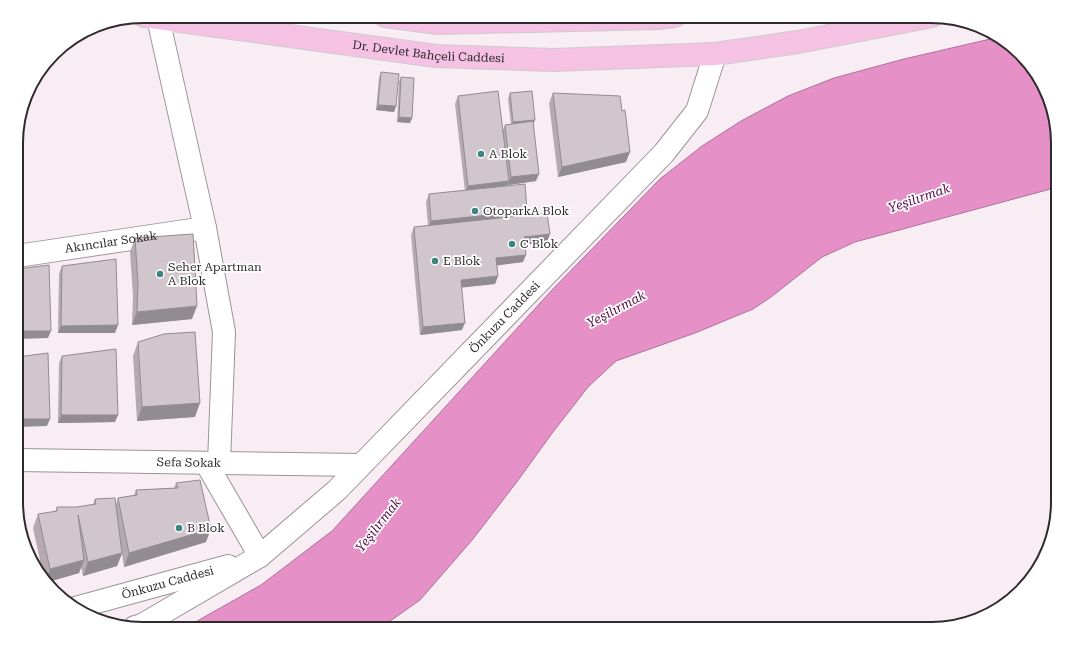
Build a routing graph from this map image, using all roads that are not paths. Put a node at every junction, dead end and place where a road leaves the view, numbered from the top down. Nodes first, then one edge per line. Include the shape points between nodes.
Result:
1 (153, 23) edge
2 (195, 23) edge
3 (896, 23) edge
4 (715, 54) junction
5 (205, 228) junction
6 (23, 255) edge
7 (23, 460) edge
8 (213, 463) junction
9 (361, 465) junction
10 (260, 556) junction
11 (83, 606) edge
12 (147, 622) edge

1 - 5 street
2 - 4 main road, Dr. Devlet Bahçeli Caddesi via 436,56 552,60
3 - 4 main road, Dr. Devlet Bahçeli Caddesi via 798,42
4 - 9 street, Önkuzu Caddesi via 697,111 664,154
5 - 6 street, Akıncılar Sokak
5 - 8 street via 224,332
7 - 8 street, Sefa Sokak
8 - 9 street, Sefa Sokak
8 - 10 street
9 - 10 street, Önkuzu Caddesi
10 - 11 street, Önkuzu Caddesi
10 - 12 street, Önkuzu Caddesi

